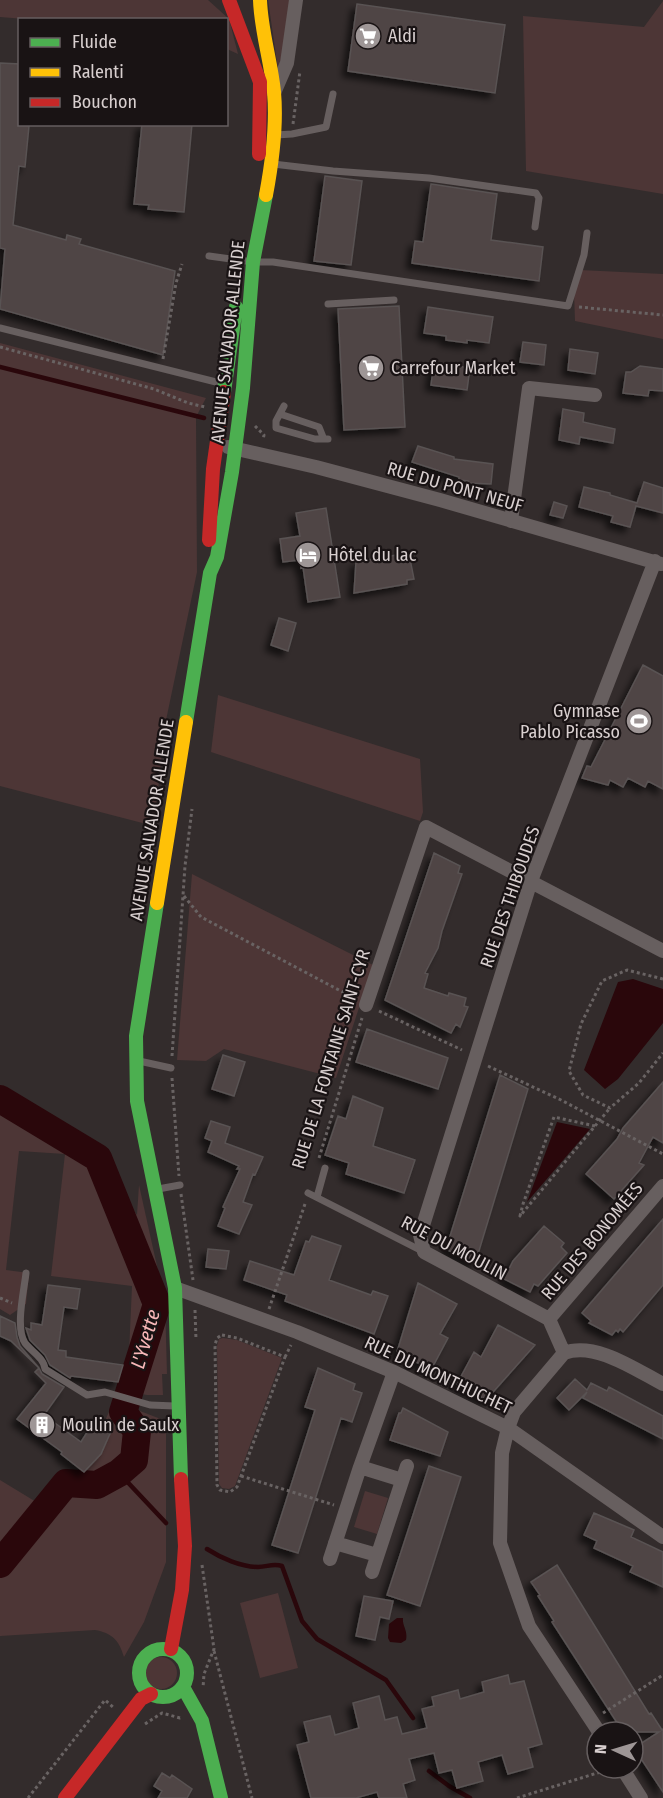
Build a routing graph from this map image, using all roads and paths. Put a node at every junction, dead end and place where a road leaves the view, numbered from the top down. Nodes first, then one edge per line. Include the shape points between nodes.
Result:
1 (229, 0) edge
2 (260, 0) edge
3 (296, 0) edge
4 (274, 93) junction
5 (333, 94) dead end
6 (259, 130) junction
7 (273, 135) junction
8 (269, 163) junction
9 (535, 227) dead end
10 (587, 233) dead end
11 (209, 256) dead end
12 (247, 261) junction
13 (182, 264) dead end
14 (394, 300) dead end
15 (328, 304) dead end
16 (568, 306) junction
17 (663, 315) edge
18 (0, 328) edge
19 (0, 347) edge
20 (171, 371) junction
21 (226, 384) junction
22 (595, 395) dead end
23 (284, 406) dead end
24 (210, 408) dead end
25 (280, 414) junction
26 (252, 424) dead end
27 (217, 444) junction
28 (235, 448) junction
29 (261, 454) junction
30 (511, 521) junction
31 (659, 563) edge
32 (210, 573) junction
33 (192, 808) dead end
34 (531, 881) junction
35 (183, 894) junction
36 (663, 951) edge
37 (663, 979) edge
38 (366, 1005) junction
39 (663, 1053) edge
40 (137, 1060) junction
41 (171, 1068) junction
42 (561, 1100) dead end
43 (610, 1108) junction
44 (599, 1121) junction
45 (596, 1126) junction
46 (663, 1154) edge
47 (319, 1160) dead end
48 (325, 1168) dead end
49 (180, 1185) junction
50 (663, 1186) edge
51 (156, 1190) junction
52 (309, 1193) joint
53 (316, 1197) junction
54 (424, 1252) junction
55 (26, 1273) dead end
56 (176, 1288) junction
57 (195, 1294) junction
58 (272, 1303) dead end
59 (549, 1319) junction
60 (196, 1345) dead end
61 (564, 1353) junction
62 (394, 1372) junction
63 (663, 1384) edge
64 (178, 1406) junction
65 (508, 1428) junction
66 (407, 1466) dead end
67 (360, 1467) junction
68 (241, 1476) junction
69 (402, 1480) junction
70 (346, 1509) junction
71 (663, 1537) edge
72 (335, 1543) junction
73 (377, 1555) junction
74 (330, 1559) dead end
75 (202, 1562) dead end
76 (372, 1572) dead end
77 (171, 1649) junction
78 (214, 1649) junction
79 (663, 1675) edge
80 (183, 1687) junction
81 (151, 1694) junction
82 (105, 1700) dead end
83 (195, 1707) junction
84 (591, 1720) edge
85 (603, 1720) edge
86 (139, 1728) dead end
87 (585, 1777) edge
88 (630, 1780) edge
89 (28, 1798) edge
90 (65, 1798) edge
91 (222, 1798) edge
92 (252, 1798) edge
93 (517, 1798) edge
94 (641, 1798) edge

1 - 6 main road via 260,82
2 - 4 main road
3 - 4 street, AVENUE SALVADOR ALLENDE via 287,63
4 - 7 main road, AVENUE SALVADOR ALLENDE
5 - 7 lane via 326,127
6 - 7 lane
6 - 12 main road via 259,168
7 - 8 main road, AVENUE SALVADOR ALLENDE
8 - 9 lane via 536,193 539,198
8 - 12 main road, AVENUE SALVADOR ALLENDE
10 - 16 lane
11 - 12 lane
12 - 16 lane
12 - 21 main road
12 - 28 main road, AVENUE SALVADOR ALLENDE via 243,388
13 - 20 path via 163,360
14 - 15 lane
16 - 17 path
18 - 20 lane
19 - 24 path
20 - 21 lane
21 - 27 main road
22 - 30 street via 529,388
23 - 25 lane
25 - 25 lane via 276,428 325,438 319,427
26 - 29 path via 264,435
27 - 28 street, RUE DU PONT NEUF
27 - 32 main road via 208,544
28 - 29 street, RUE DU PONT NEUF
28 - 32 main road, AVENUE SALVADOR ALLENDE via 217,557
29 - 30 street, RUE DU PONT NEUF
30 - 31 street, RUE DU PONT NEUF
31 - 34 street, RUE DES THIBOUDES
32 - 40 main road, AVENUE SALVADOR ALLENDE via 136,1036
33 - 35 path
34 - 36 street
34 - 38 street, RUE DE LA FONTAINE SAINT-CYR via 426,827
34 - 54 street, RUE DES THIBOUDES via 420,1235
35 - 38 path via 201,917
35 - 41 path
37 - 43 path via 627,970 602,981 581,1024 569,1071 583,1095
38 - 47 path, RUE DE LA FONTAINE SAINT-CYR
39 - 43 path via 639,1083
40 - 41 lane
40 - 51 main road, AVENUE SALVADOR ALLENDE via 137,1101
41 - 49 path
42 - 44 path
43 - 44 path
44 - 45 path
44 - 46 path
45 - 45 path via 558,1171 520,1216 554,1117
48 - 53 lane
49 - 51 lane
49 - 57 path
50 - 59 street, RUE DES BONOMÉES
51 - 56 main road, AVENUE SALVADOR ALLENDE
52 - 53 lane, RUE DU MOULIN
52 - 58 path, RUE DE LA FONTAINE SAINT-CYR
53 - 54 lane, RUE DU MOULIN
54 - 59 street, RUE DU MOULIN
55 - 64 lane via 20,1329 24,1342 45,1364 45,1369 87,1395 105,1392 150,1405
56 - 57 street, RUE DU MONTHUCHET
56 - 64 main road, AVENUE SALVADOR ALLENDE
57 - 60 path
57 - 62 street, RUE DU MONTHUCHET
59 - 61 street
61 - 63 street via 599,1352
61 - 65 street via 514,1412
62 - 65 street, RUE DU MONTHUCHET
62 - 67 street
64 - 77 main road, AVENUE SALVADOR ALLENDE via 185,1546
65 - 71 street, RUE DU MONTHUCHET
65 - 84 street via 502,1453 500,1543 529,1626
66 - 69 street
67 - 69 street
67 - 70 street
68 - 68 path via 233,1490 218,1488 214,1345 222,1335 285,1357
68 - 70 path
69 - 73 street
70 - 72 street
72 - 73 street
72 - 74 street
73 - 76 street
75 - 78 path
77 - 80 main road via 186,1665 188,1673
77 - 81 main road via 155,1650 142,1659 138,1675
78 - 83 path via 204,1674 204,1700
78 - 92 path
79 - 85 path
80 - 81 main road via 172,1696
80 - 83 main road
81 - 90 main road via 141,1699
82 - 89 path
83 - 86 path via 180,1718 162,1713
83 - 91 main road
87 - 93 path
88 - 94 street

